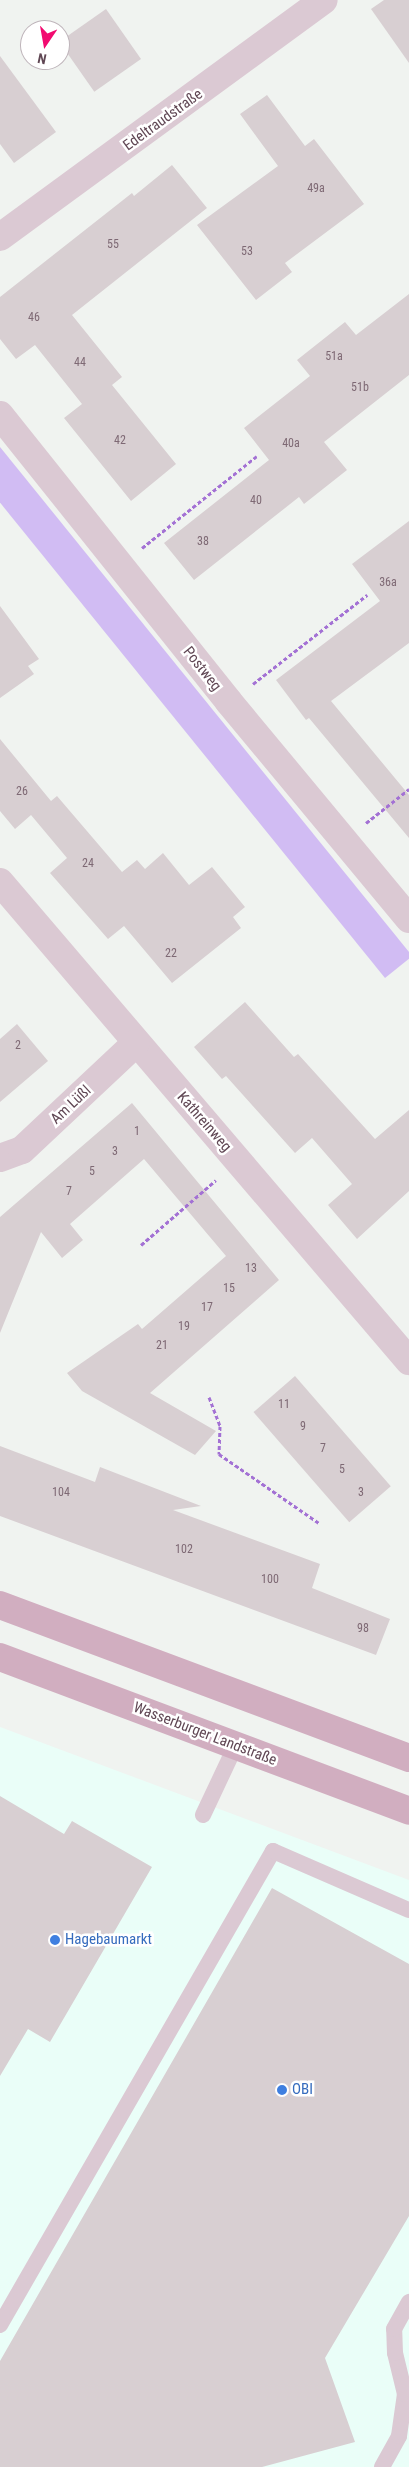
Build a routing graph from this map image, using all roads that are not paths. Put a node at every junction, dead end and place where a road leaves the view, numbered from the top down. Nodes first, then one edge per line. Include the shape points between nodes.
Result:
1 (324, 0) edge
2 (0, 237) edge
3 (0, 415) edge
4 (0, 882) edge
5 (409, 918) edge
6 (136, 1043) junction
7 (0, 1158) edge
8 (409, 1361) edge
9 (0, 1605) edge
10 (0, 1657) edge
11 (236, 1745) junction
12 (409, 1758) edge
13 (409, 1811) edge
14 (203, 1815) dead end
15 (409, 1910) edge
16 (409, 2302) edge
17 (0, 2325) edge
18 (382, 2467) edge

1 - 2 street, Edeltraudstraße
3 - 5 street, Postweg via 229,702
4 - 6 street, Kathreinweg
6 - 7 street, Am Lüßl via 22,1150
6 - 8 street, Kathreinweg
9 - 12 main road
10 - 11 main road, Wasserburger Landstraße
11 - 13 main road, Wasserburger Landstraße
11 - 14 lane
15 - 17 lane via 274,1851
16 - 18 lane via 394,2329 395,2353 405,2394 399,2436

